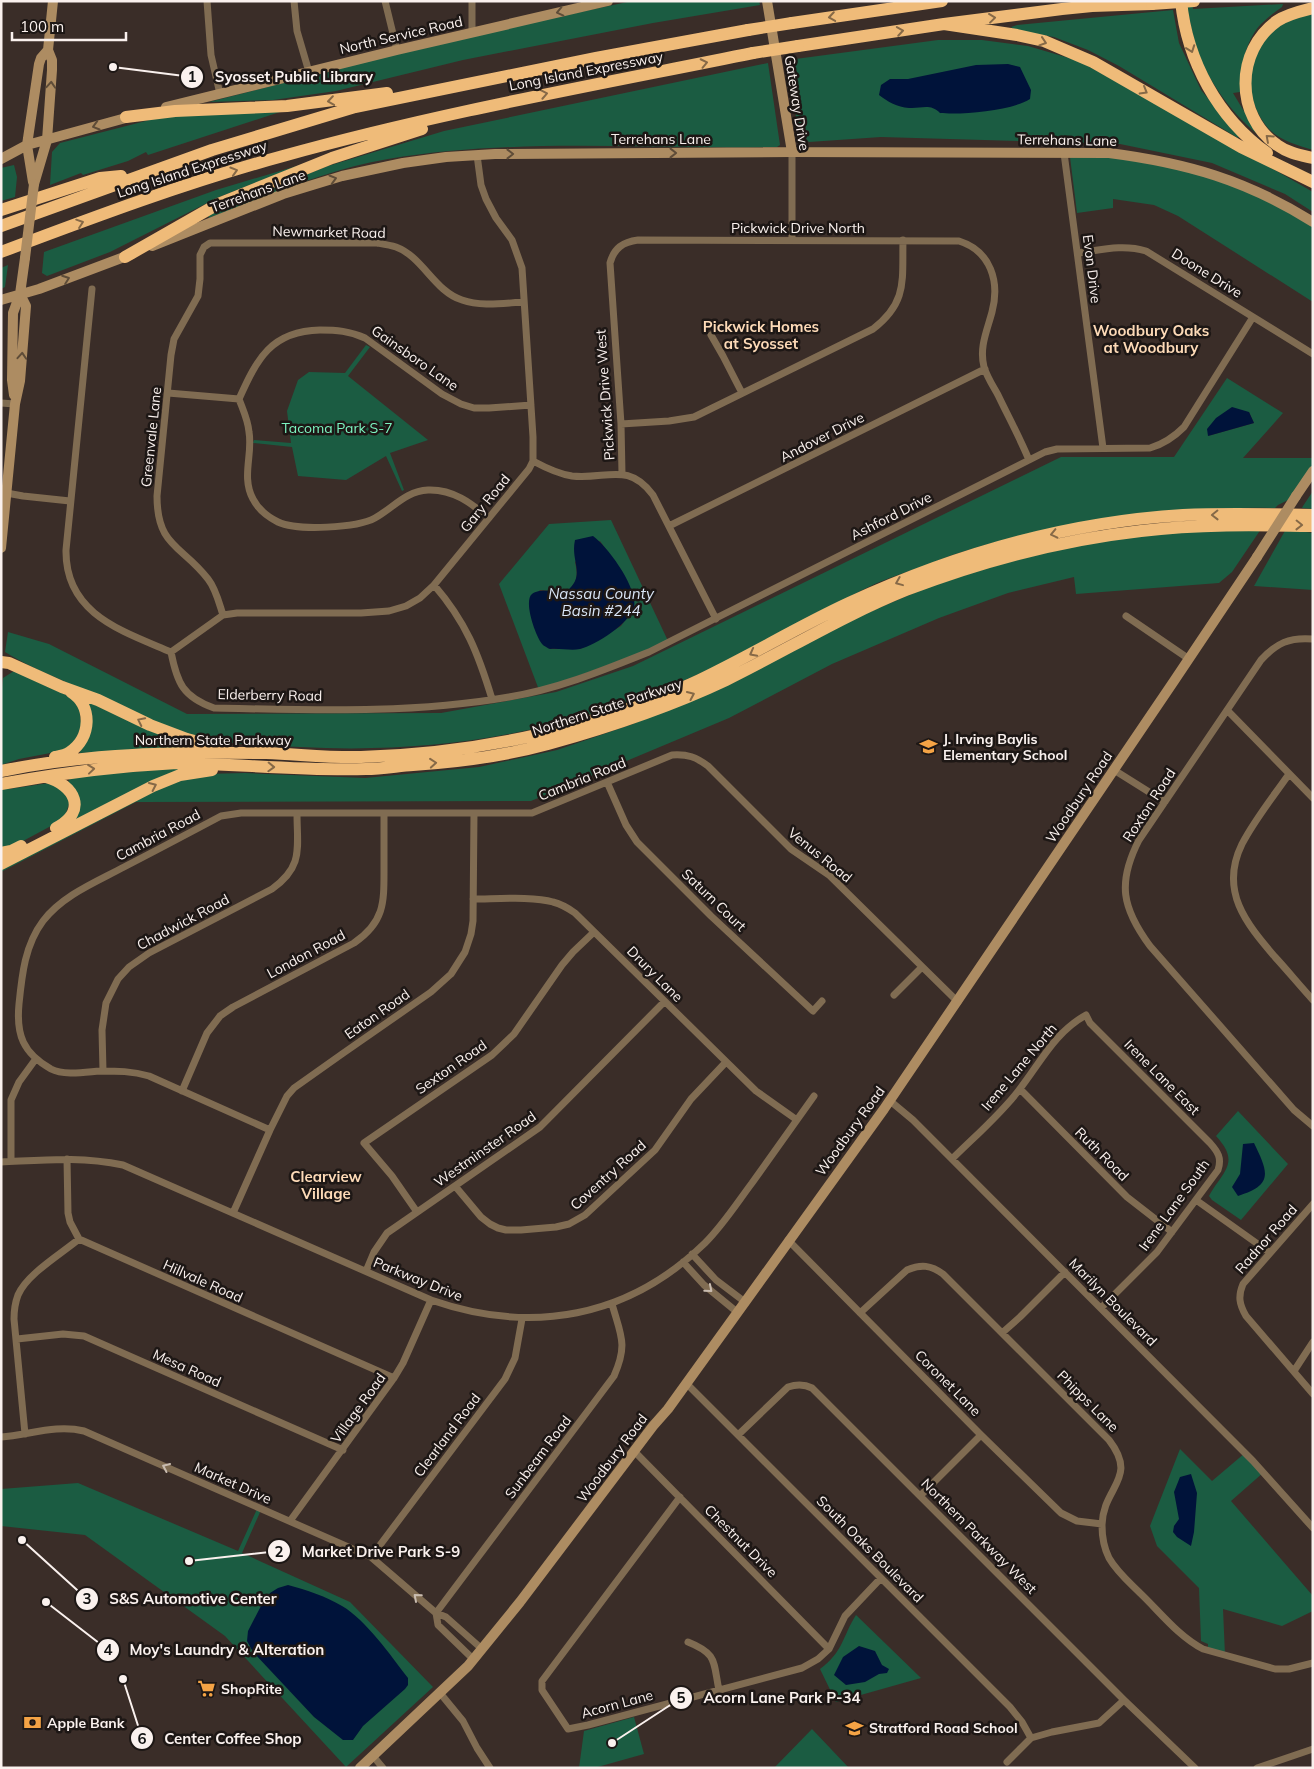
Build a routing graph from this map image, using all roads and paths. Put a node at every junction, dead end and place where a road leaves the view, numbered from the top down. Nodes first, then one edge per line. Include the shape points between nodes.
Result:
1 (53, 1) edge
2 (207, 1) edge
3 (294, 1) edge
4 (385, 1) edge
5 (472, 1) edge
6 (608, 1) edge
7 (767, 1) edge
8 (920, 1) edge
9 (942, 1) edge
10 (1181, 1) edge
11 (1194, 1) edge
12 (577, 5) edge
13 (1313, 8) edge
14 (871, 11) junction
15 (944, 24) junction
16 (472, 32) junction
17 (48, 50) junction
18 (397, 50) junction
19 (309, 72) junction
20 (518, 73) junction
21 (220, 94) junction
22 (522, 98) junction
23 (126, 117) junction
24 (47, 140) junction
25 (27, 145) junction
26 (792, 152) junction
27 (1064, 153) junction
28 (477, 155) junction
29 (1313, 158) edge
30 (1, 159) edge
31 (143, 173) junction
32 (1309, 180) edge
33 (34, 184) junction
34 (1, 210) edge
35 (1313, 222) edge
36 (1, 226) edge
37 (792, 240) junction
38 (903, 240) junction
39 (204, 247) joint
40 (1, 252) edge
41 (1078, 253) junction
42 (612, 256) joint
43 (125, 257) junction
44 (92, 289) dead end
45 (20, 294) junction
46 (1, 300) edge
47 (524, 302) junction
48 (1253, 317) junction
49 (711, 335) dead end
50 (1313, 354) edge
51 (985, 369) junction
52 (168, 393) junction
53 (742, 394) junction
54 (239, 399) junction
55 (1, 403) edge
56 (15, 404) junction
57 (531, 405) junction
58 (621, 424) junction
59 (1103, 448) junction
60 (1029, 460) junction
61 (533, 461) junction
62 (1313, 471) edge
63 (622, 474) junction
64 (4, 492) edge
65 (70, 502) junction
66 (1313, 515) edge
67 (489, 518) junction
68 (669, 526) junction
69 (1313, 526) edge
70 (1, 548) edge
71 (434, 585) junction
72 (223, 615) junction
73 (1126, 616) dead end
74 (716, 619) junction
75 (1313, 639) edge
76 (171, 652) junction
77 (1189, 659) junction
78 (1, 662) edge
79 (62, 687) junction
80 (492, 699) junction
81 (1228, 710) junction
82 (255, 753) junction
83 (685, 754) joint
84 (251, 766) junction
85 (7, 770) edge
86 (1114, 770) junction
87 (1289, 774) junction
88 (43, 776) junction
89 (607, 782) junction
90 (1, 784) edge
91 (1313, 798) edge
92 (1165, 802) junction
93 (297, 813) junction
94 (384, 813) junction
95 (474, 813) junction
96 (1, 853) edge
97 (1, 864) edge
98 (474, 900) junction
99 (594, 932) junction
100 (922, 967) junction
101 (894, 995) dead end
102 (1313, 1000) edge
103 (822, 1001) dead end
104 (664, 1002) junction
105 (958, 1002) junction
106 (1086, 1015) joint
107 (35, 1060) junction
108 (726, 1062) junction
109 (103, 1071) junction
110 (1020, 1089) junction
111 (182, 1091) junction
112 (814, 1096) dead end
113 (889, 1100) junction
114 (797, 1120) junction
115 (1313, 1126) edge
116 (270, 1130) junction
117 (1220, 1158) joint
118 (67, 1159) junction
119 (952, 1159) junction
120 (11, 1161) junction
121 (1, 1162) edge
122 (455, 1186) junction
123 (1196, 1200) junction
124 (1313, 1204) edge
125 (418, 1212) junction
126 (233, 1213) junction
127 (1172, 1232) junction
128 (79, 1239) junction
129 (788, 1240) junction
130 (1269, 1252) junction
131 (692, 1254) junction
132 (683, 1262) junction
133 (366, 1271) junction
134 (1065, 1272) junction
135 (431, 1300) junction
136 (744, 1302) junction
137 (612, 1304) junction
138 (1101, 1308) junction
139 (737, 1312) junction
140 (860, 1313) junction
141 (522, 1319) junction
142 (1002, 1333) junction
143 (16, 1339) junction
144 (1313, 1342) edge
145 (1294, 1371) junction
146 (394, 1378) junction
147 (686, 1384) junction
148 (1313, 1394) edge
149 (25, 1434) junction
150 (738, 1435) junction
151 (981, 1435) junction
152 (1, 1438) edge
153 (342, 1450) junction
154 (634, 1451) junction
155 (921, 1495) junction
156 (680, 1497) junction
157 (290, 1521) junction
158 (1102, 1524) junction
159 (1313, 1528) edge
160 (371, 1557) junction
161 (881, 1578) junction
162 (436, 1613) junction
163 (688, 1642) dead end
164 (482, 1649) junction
165 (829, 1649) junction
166 (474, 1659) junction
167 (1313, 1663) edge
168 (719, 1690) junction
169 (440, 1693) junction
170 (1124, 1700) junction
171 (1030, 1738) junction
172 (1313, 1749) edge
173 (373, 1756) junction
174 (1007, 1762) dead end
175 (360, 1768) edge
176 (383, 1768) edge
177 (490, 1768) edge
178 (1195, 1768) edge
179 (1257, 1768) edge

1 - 17 main road
2 - 21 street via 211,55
3 - 19 street via 297,31
4 - 18 street
5 - 16 street
6 - 12 main road, North Service Road
7 - 26 main road, Gateway Drive
8 - 14 highway
9 - 14 highway, Long Island Expressway
10 -> 32 highway via 1197,66 1224,113 1256,146
15 -> 11 highway, Long Island Expressway, bridge via 1092,6
12 -> 16 main road, North Service Road
29 -> 13 highway via 1294,154 1277,145 1251,114 1245,95 1245,73 1251,53 1262,36 1277,21
14 -> 20 highway, Long Island Expressway, bridge via 748,30
22 -> 15 highway, Long Island Expressway, bridge via 753,53
15 -> 32 highway via 1044,41 1093,62 1241,147
16 - 18 main road, North Service Road
24 -> 17 main road via 52,70
17 - 25 main road via 38,64
18 - 19 main road, North Service Road
19 - 21 main road, North Service Road
20 -> 23 highway via 325,102
20 - 31 highway, Long Island Expressway via 355,107
21 - 23 main road, North Service Road
40 -> 22 highway, Long Island Expressway via 137,202 282,156
22 - 43 highway via 379,142 258,187 218,204
23 -> 24 main road, North Service Road
24 - 25 main road, North Service Road
24 - 33 main road
25 - 30 main road, North Service Road
25 - 33 main road
26 - 27 main road, Terrehans Lane
28 -> 26 main road, Terrehans Lane
26 - 37 street, Gateway Drive
27 - 35 main road, Terrehans Lane via 1109,153 1201,170 1252,189
27 - 41 street, Evon Drive
43 -> 28 main road, Terrehans Lane via 283,194 334,179 403,163
28 - 47 street via 486,199 520,258
31 - 34 highway via 100,178
31 - 36 highway, Long Island Expressway
33 - 45 main road, bridge
37 - 38 street, Pickwick Drive North
37 - 42 street, Pickwick Drive North via 638,240 627,241
38 - 51 street, Pickwick Drive North via 960,241 976,248 985,257 994,275 992,311 982,346
38 - 53 street via 902,290 885,319 873,329
39 - 47 street, Newmarket Road via 210,243 389,245 411,256 442,288 461,300 477,304
39 - 52 street, Greenvale Lane via 200,255 198,296 174,339
41 - 48 street, Doone Drive via 1122,247 1146,251
41 - 59 street, Evon Drive
42 - 58 street, Pickwick Drive West via 610,278
45 -> 43 main road, Terrehans Lane
44 - 65 street
45 - 46 main road, Terrehans Lane
45 - 56 main road via 13,313
47 - 57 street
48 - 50 street, Doone Drive
48 - 59 street, Ashford Drive via 1191,417 1174,437 1150,448
49 - 53 street
51 - 60 street
51 - 68 street, Andover Drive
52 - 54 street
52 - 72 street, Greenvale Lane via 157,496 159,520 169,541 210,581
53 - 58 street via 694,417
54 - 57 street, Gainsboro Lane via 262,356 281,339 304,330 342,330 365,338 442,394 461,404 482,408
54 - 67 street via 250,432 248,488 261,510 280,523 293,526 360,524 375,518 406,496 426,490 458,496
55 - 56 street
56 - 64 main road
57 - 61 street
58 - 63 street, Pickwick Drive West
59 - 60 street, Ashford Drive via 1055,449
60 - 74 street, Ashford Drive
61 - 63 street via 574,476
61 - 67 street, Gary Road
62 - 77 main road, Woodbury Road, bridge
63 - 68 street, Pickwick Drive West via 638,479 649,488
64 - 65 street
64 - 70 main road
65 - 76 street via 65,560 77,596 101,620
66 -> 82 highway, Northern State Parkway via 1183,515 1120,522 1017,543 951,563 849,603 729,666 661,697 533,736 430,753 357,757
67 - 71 street, Gary Road
68 - 74 street, Pickwick Drive West
84 -> 69 highway, Northern State Parkway via 367,769 456,761 535,747 683,699 864,609 904,591 985,563 1068,543 1140,531 1208,525
71 - 72 street, Gary Road via 420,598 389,611
71 - 80 street via 466,630 479,657
72 - 76 street
73 - 77 street
74 - 80 street, Ashford Drive via 650,652 595,674 548,688
75 - 81 street, Roxton Road via 1292,639 1271,650
76 - 80 street, Elderberry Road via 175,673 186,692 214,708 416,708
77 - 86 main road, Woodbury Road
78 - 79 highway
82 -> 79 highway via 187,738
79 - 85 highway via 76,695 86,711 84,737 69,752
81 - 87 street
81 - 92 street, Roxton Road
82 - 85 highway, Northern State Parkway via 138,754
83 - 89 street, Cambria Road via 672,755
83 - 100 street, Venus Road via 708,766 791,849 829,875
88 -> 84 highway, Northern State Parkway via 177,763
97 -> 84 highway via 168,779 207,770
86 - 92 street
86 - 105 main road, Woodbury Road
87 - 91 street
87 - 102 street via 1242,845 1234,879 1242,914 1252,931
88 - 90 highway, Northern State Parkway
88 - 96 highway via 62,782 68,788 74,802 73,814 61,825
89 - 95 street, Cambria Road via 532,813
89 - 103 street, Saturn Court via 637,842 813,1011
92 - 115 street, Roxton Road via 1139,840 1127,868 1126,894 1136,926 1288,1102
93 - 94 street, Cambria Road
93 - 107 street, Cambria Road via 221,816 77,892 53,910 33,938 22,974 18,1026 20,1038
93 - 109 street, Chadwick Road via 297,857 285,879 272,889 149,953 118,979 103,1014
94 - 95 street, Cambria Road
94 - 111 street, London Road via 384,899 372,927 354,943 220,1016 207,1033
95 - 98 street, Eaton Road
98 - 99 street, Drury Lane via 553,902 575,913
98 - 116 street, Eaton Road via 471,934 451,974 431,992 294,1088 282,1103
99 - 104 street, Drury Lane
99 - 125 street, Sexton Road via 562,965 514,1034 492,1055 364,1143
100 - 101 street
100 - 105 street, Venus Road
104 - 108 street, Drury Lane
104 - 122 street, Westminster Road via 540,1127
105 - 113 main road, Woodbury Road
106 - 110 street, Irene Lane North via 1049,1046
106 - 117 street, Irene Lane East via 1090,1023 1219,1152
107 - 109 street, Cambria Road via 58,1071
107 - 120 street via 11,1100
108 - 114 street, Drury Lane via 756,1090
108 - 122 street, Coventry Road via 691,1100 655,1150 585,1215 570,1224 521,1230 498,1228 481,1218
109 - 111 street, Cambria Road via 137,1072
110 - 119 street, Irene Lane North
110 - 127 street, Ruth Road via 1128,1197
111 - 116 street, Cambria Road
112 - 114 street, Parkway Drive
113 - 119 street, Marilyn Boulevard
113 - 129 main road, Woodbury Road
114 - 131 street, Parkway Drive via 723,1223
116 - 126 street, Eaton Road
117 - 123 street, Irene Lane South via 1218,1170
118 - 120 street, Parkway Drive
118 - 126 street, Parkway Drive via 123,1165
118 - 128 street via 68,1213
119 - 134 street, Marilyn Boulevard
120 - 121 street, Parkway Drive
122 - 125 street, Westminster Road
123 - 127 street, Irene Lane South
123 - 130 street
124 - 130 street, Radnor Road
125 - 133 street, Westminster Road via 387,1233
126 - 133 street, Parkway Drive
127 - 138 street, Irene Lane South via 1157,1252
128 - 143 street via 21,1289 14,1308
128 - 146 street, Hillvale Road
129 - 136 main road, Woodbury Road
129 - 140 street, Coronet Lane
130 - 145 street, Radnor Road via 1243,1284 1240,1302 1246,1316
131 - 132 street, Parkway Drive
131 - 136 street via 716,1280
132 - 137 street, Parkway Drive via 653,1284
132 -> 139 street via 704,1285
133 - 135 street, Parkway Drive
134 - 138 street, Marilyn Boulevard
134 - 142 street
135 - 141 street, Parkway Drive via 474,1313
135 - 146 street, Village Road
136 - 139 main road, Woodbury Road
137 - 141 street, Parkway Drive via 576,1313
137 - 162 street, Sunbeam Road via 623,1342 621,1361 614,1376
138 - 159 street, Marilyn Boulevard via 1253,1461
139 - 147 main road, Woodbury Road
140 - 142 street, Phipps Lane via 906,1270 929,1266 943,1274
140 - 151 street, Coronet Lane
141 - 160 street, Clearland Road via 515,1358 504,1379
142 - 158 street, Phipps Lane via 1118,1451 1122,1461 1121,1473 1106,1506
143 - 149 street
143 - 153 street, Mesa Road via 63,1334 84,1336
144 - 145 street
145 - 148 street
146 - 153 street, Village Road
147 - 150 street, South Oaks Boulevard
147 - 154 main road, Woodbury Road
149 - 152 street, Market Drive
157 -> 149 street, Market Drive via 84,1431 62,1428
150 - 155 street, Northern Parkway West via 788,1387 806,1385 820,1394
150 - 161 street, South Oaks Boulevard
151 - 155 street
151 - 158 street, Coronet Lane via 1061,1513 1076,1521
153 - 157 street, Village Road
154 - 156 street, Chestnut Drive
154 - 164 main road, Woodbury Road
155 - 170 street, Northern Parkway West
156 - 165 street, Chestnut Drive
156 - 168 street, Acorn Lane via 547,1673 541,1686 568,1729
157 - 160 street, Market Drive
158 - 167 street, Phipps Lane via 1104,1547 1116,1568 1194,1644 1276,1669
162 -> 160 street, Market Drive
161 - 165 street, Acorn Lane via 845,1616
161 - 171 street, South Oaks Boulevard via 1010,1707
162 - 164 street, Market Drive via 446,1616
162 - 166 street, Market Drive via 438,1625
163 - 168 street via 710,1654
164 - 166 main road, Woodbury Road
165 - 168 street, Acorn Lane via 802,1668
166 - 169 main road, Woodbury Road
169 - 173 main road, Woodbury Road
169 - 177 street via 463,1721
170 - 171 street via 1099,1723
170 - 178 street, Northern Parkway West
171 - 174 street
172 - 179 street
173 - 175 main road, Woodbury Road
173 - 176 street

